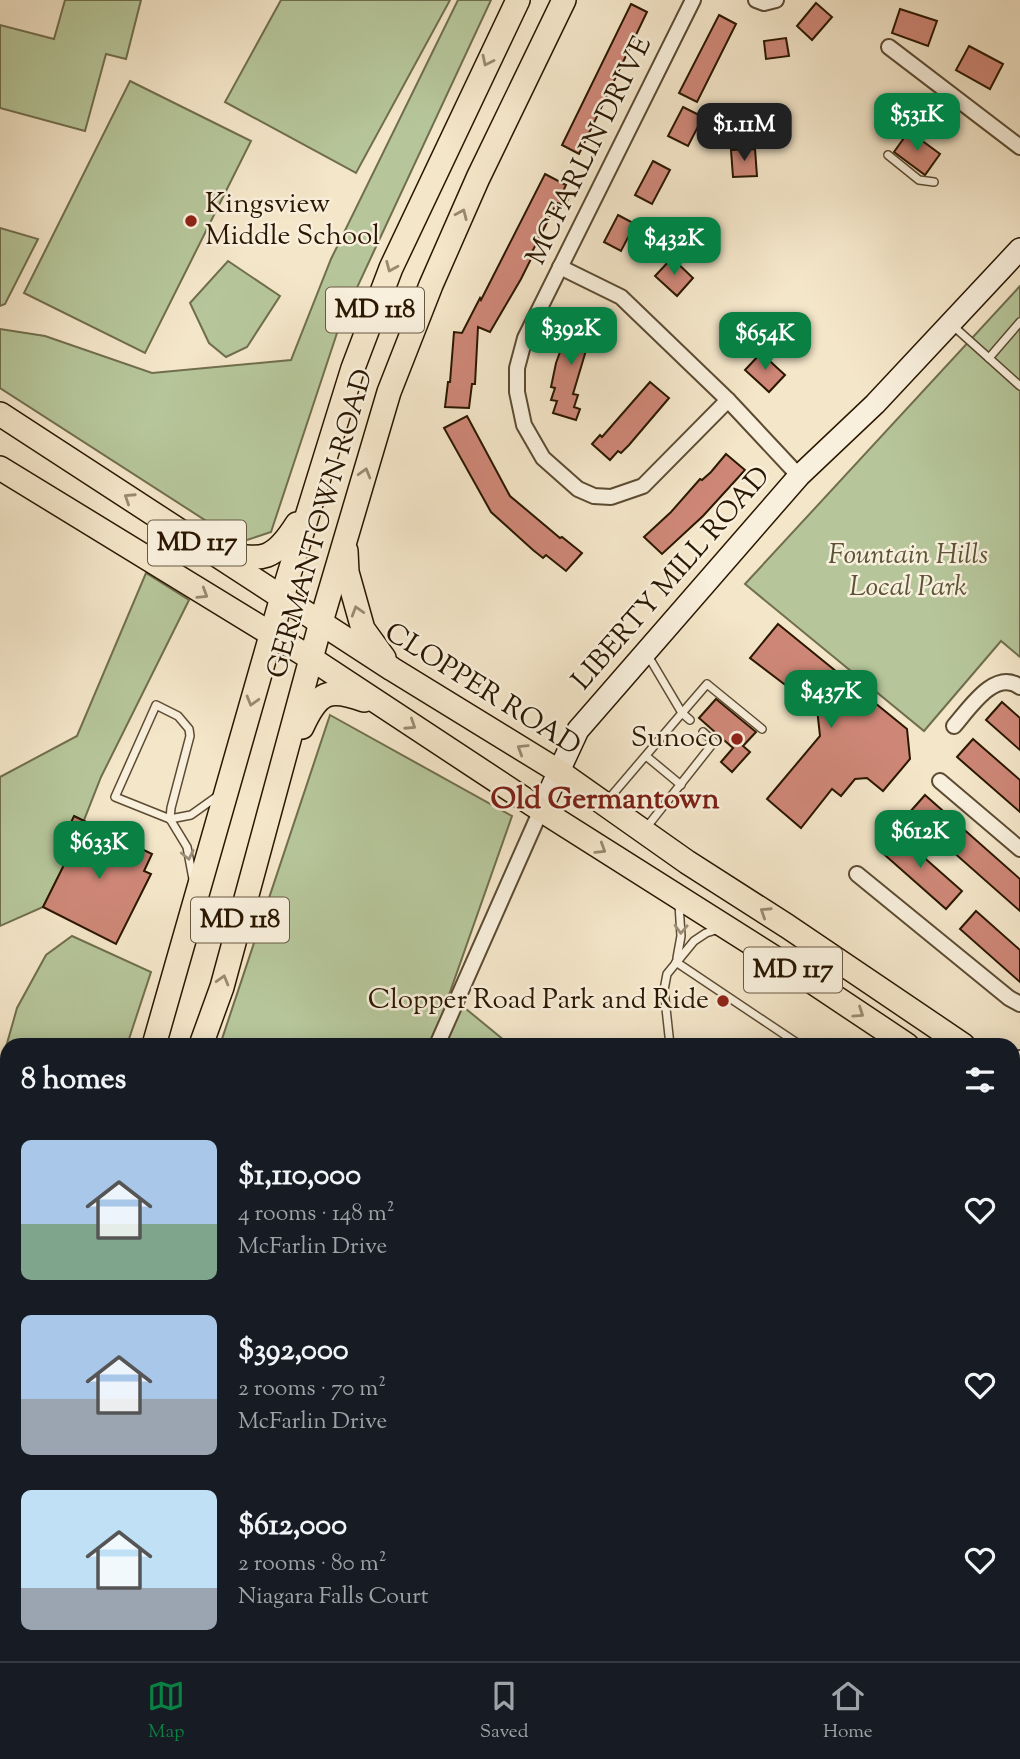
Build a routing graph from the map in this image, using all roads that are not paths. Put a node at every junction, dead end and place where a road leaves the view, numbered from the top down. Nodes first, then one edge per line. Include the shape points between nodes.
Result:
1 (518, 0) edge
2 (564, 0) edge
3 (693, 0) edge
4 (757, 0) edge
5 (776, 0) edge
6 (889, 47) dead end
7 (1020, 147) edge
8 (888, 155) dead end
9 (934, 182) dead end
10 (1020, 249) edge
11 (560, 267) junction
12 (1020, 323) edge
13 (950, 324) junction
14 (989, 358) junction
15 (1020, 386) edge
16 (728, 400) junction
17 (1, 416) edge
18 (0, 468) edge
19 (799, 476) junction
20 (310, 504) junction
21 (345, 538) junction
22 (211, 552) junction
23 (282, 597) junction
24 (321, 622) junction
25 (271, 635) junction
26 (646, 652) junction
27 (312, 659) junction
28 (392, 669) junction
29 (1020, 687) edge
30 (383, 706) junction
31 (682, 713) junction
32 (690, 720) dead end
33 (954, 726) dead end
34 (762, 729) dead end
35 (703, 732) dead end
36 (646, 756) junction
37 (282, 768) junction
38 (558, 771) junction
39 (940, 781) dead end
40 (681, 785) junction
41 (227, 789) junction
42 (604, 804) junction
43 (541, 810) junction
44 (170, 819) junction
45 (644, 831) junction
46 (1020, 849) edge
47 (857, 874) dead end
48 (197, 894) junction
49 (677, 897) junction
50 (726, 927) junction
51 (676, 962) junction
52 (1020, 1004) edge
53 (156, 1038) edge
54 (204, 1038) edge
55 (439, 1038) edge
56 (669, 1038) edge
57 (790, 1038) edge
58 (896, 1038) edge
59 (952, 1038) edge

1 -> 20 main road, GERMANTOWN ROAD / MD 118 via 391,268
21 -> 2 main road, GERMANTOWN ROAD / MD 118 via 389,393 431,285
3 - 11 street, MCFARLIN DRIVE
4 - 5 street
6 - 7 street
8 - 9 lane via 919,180
10 - 13 street, LIBERTY MILL ROAD
11 - 16 street via 621,297
11 - 16 street, MCFARLIN DRIVE via 526,338 517,369 517,392 524,425 543,458 578,489 611,497 643,486
12 - 14 lane
13 - 14 lane
13 - 19 street, LIBERTY MILL ROAD
14 - 15 lane
16 - 19 street
22 -> 17 main road, CLOPPER ROAD / MD 117
18 -> 25 main road, MD 117
19 - 26 street, LIBERTY MILL ROAD
20 - 22 main road via 285,543 271,555 254,558
20 - 23 main road, GERMANTOWN ROAD / MD 118
21 - 24 main road, GERMANTOWN ROAD / MD 118
28 -> 21 main road via 362,629 347,572
22 - 23 main road, CLOPPER ROAD / MD 117
23 - 24 main road, CLOPPER ROAD / MD 117
23 - 25 main road, GERMANTOWN ROAD / MD 118
24 - 27 main road, GERMANTOWN ROAD / MD 118
24 - 28 main road, CLOPPER ROAD / MD 117
25 - 27 main road, MD 117
25 -> 41 main road, GERMANTOWN ROAD / MD 118
26 - 31 lane
26 - 38 street, LIBERTY MILL ROAD via 578,730
27 - 30 main road, MD 117
27 - 37 main road, GERMANTOWN ROAD / MD 118
38 -> 28 main road, CLOPPER ROAD / MD 117
29 - 33 street via 1008,682 994,685
30 - 37 main road via 345,693 328,693 312,706
30 -> 43 main road, MD 117
31 - 32 lane
31 - 34 lane via 707,684
31 - 36 lane via 674,730
35 - 40 lane via 714,742 690,766
36 - 40 lane
36 - 42 lane
54 -> 37 main road, GERMANTOWN ROAD / MD 118
38 - 42 main road, CLOPPER ROAD / MD 117
38 - 43 street, LIBERTY MILL ROAD
39 - 46 street
40 - 45 lane
41 - 44 lane via 191,814
41 - 48 main road, GERMANTOWN ROAD / MD 118
42 - 45 main road, CLOPPER ROAD / MD 117
43 -> 49 main road, MD 117
43 - 55 street, LIBERTY MILL ROAD
44 - 44 lane via 190,736 184,721 156,705 115,797
44 -> 48 lane via 187,847
59 -> 45 main road, CLOPPER ROAD / MD 117
47 - 52 street
48 - 53 main road, GERMANTOWN ROAD / MD 118
49 - 50 main road, MD 117
49 -> 51 lane via 681,936
50 - 51 lane via 694,941
50 -> 58 main road, MD 117
51 - 56 lane via 664,989
51 - 57 lane

